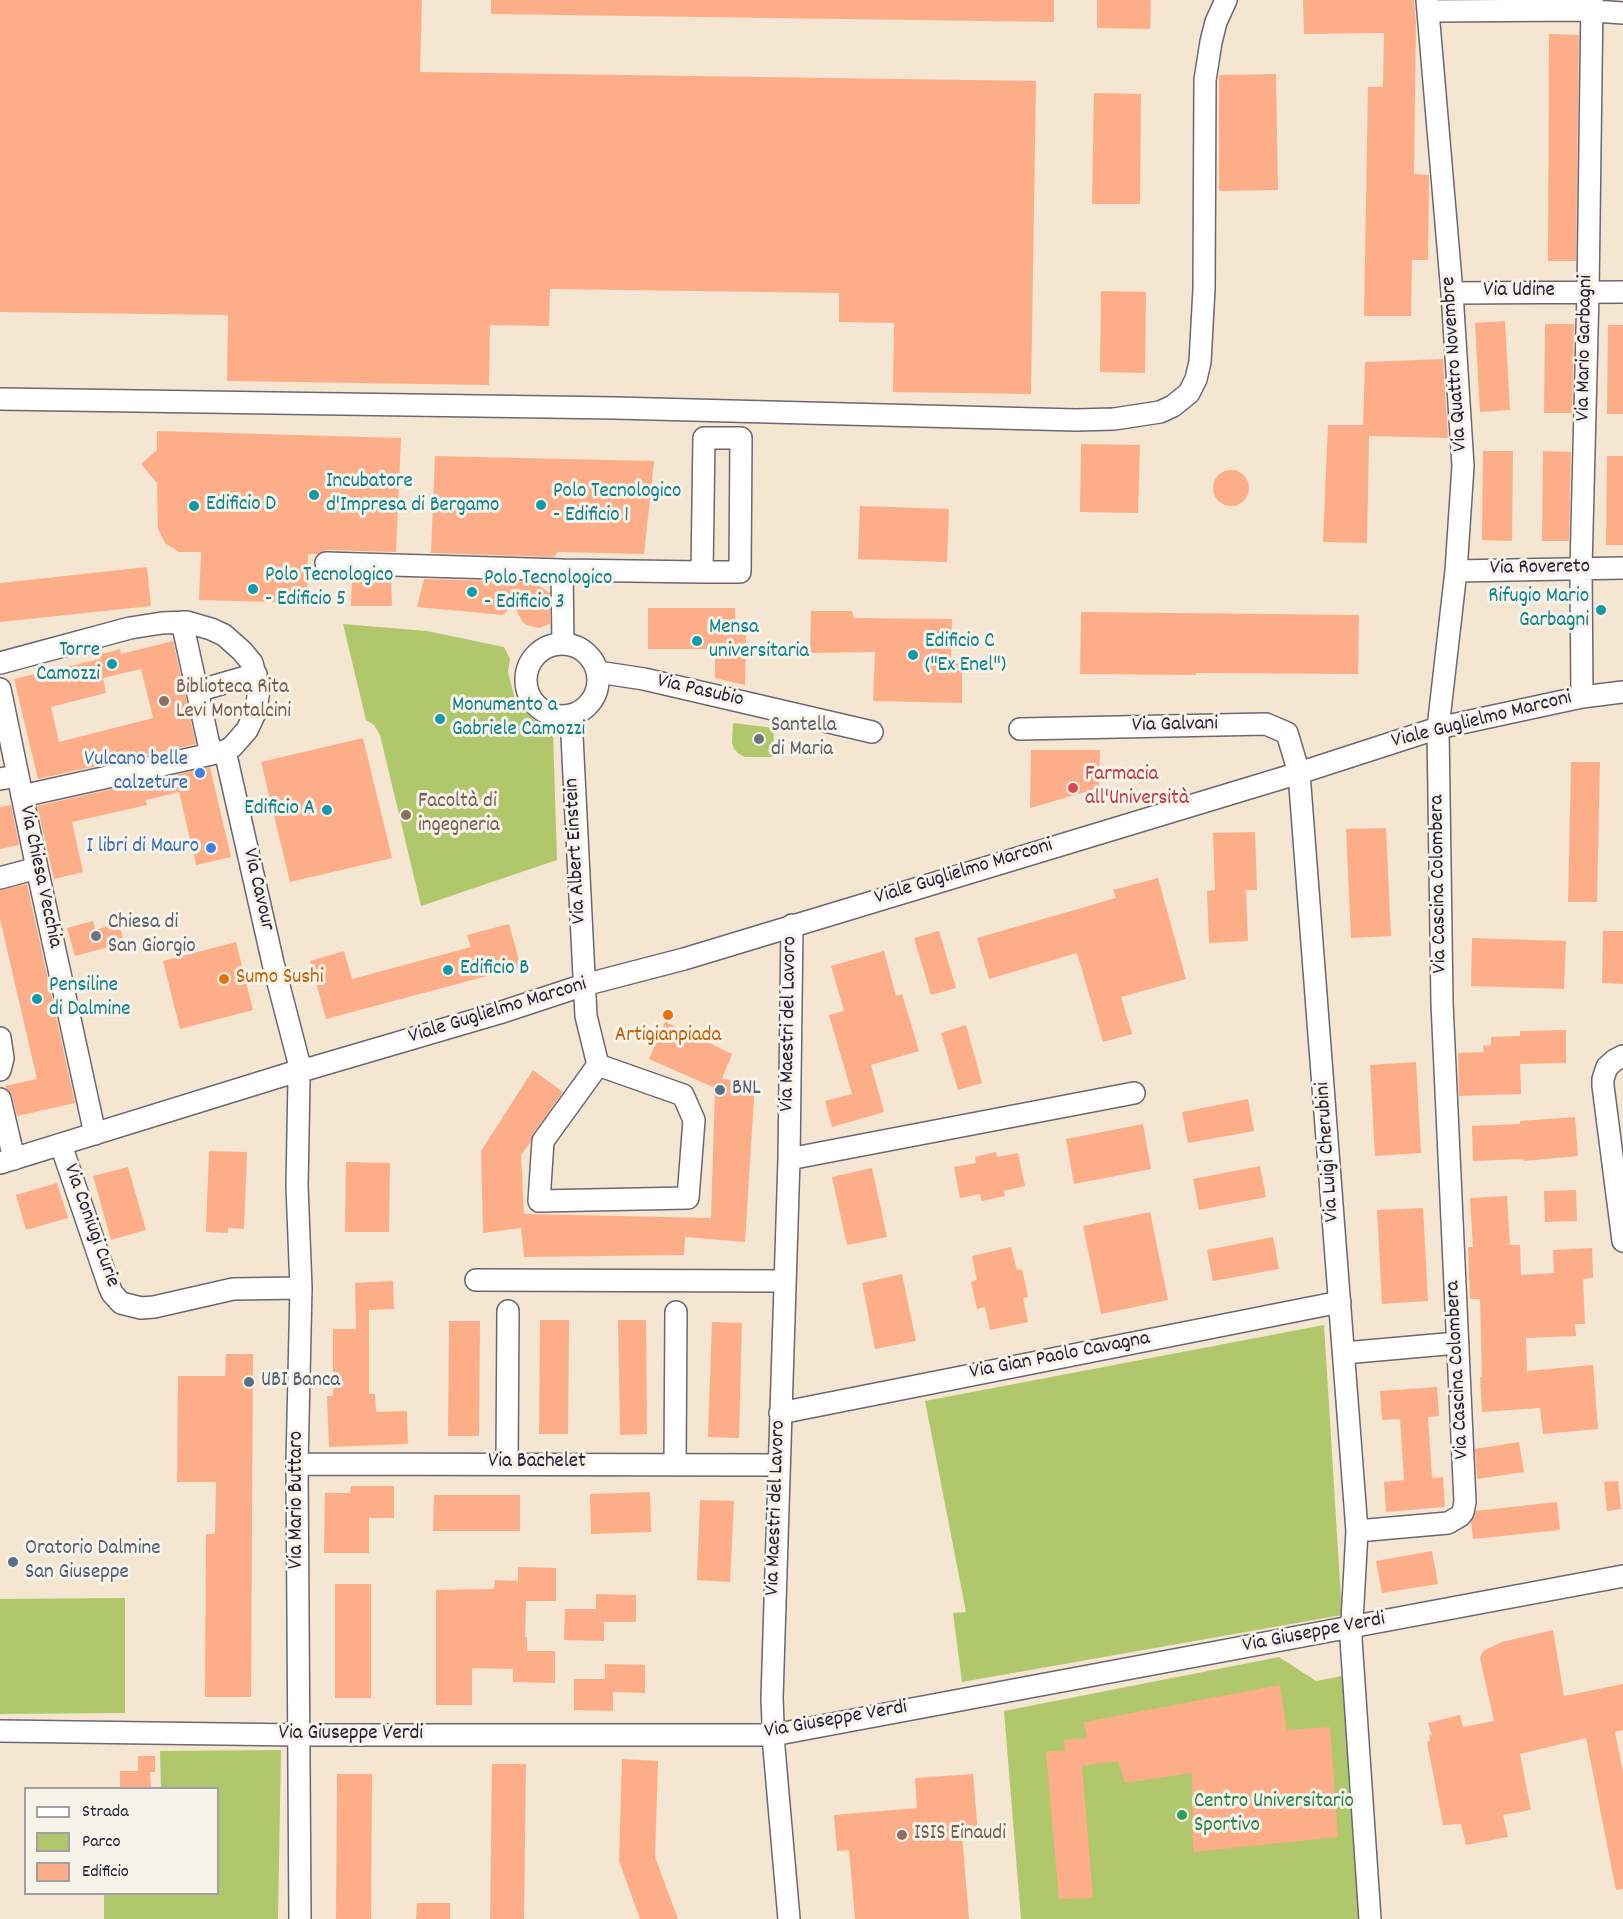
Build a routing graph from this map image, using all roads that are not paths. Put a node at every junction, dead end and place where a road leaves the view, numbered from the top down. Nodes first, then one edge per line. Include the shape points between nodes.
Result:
1 (1226, 0) edge
2 (1592, 5) edge
3 (1428, 6) edge
4 (1623, 13) edge
5 (1452, 292) junction
6 (1588, 292) junction
7 (1623, 292) edge
8 (0, 399) edge
9 (326, 563) dead end
10 (1581, 568) junction
11 (1623, 568) edge
12 (562, 570) junction
13 (702, 572) junction
14 (1456, 572) junction
15 (185, 622) junction
16 (563, 644) junction
17 (0, 663) edge
18 (598, 672) junction
19 (256, 674) junction
20 (0, 689) edge
21 (197, 691) junction
22 (1623, 692) edge
23 (1582, 697) junction
24 (571, 716) junction
25 (1438, 728) junction
26 (1020, 729) dead end
27 (872, 732) dead end
28 (218, 752) junction
29 (1299, 773) junction
30 (13, 784) edge
31 (37, 868) junction
32 (0, 878) edge
33 (792, 925) junction
34 (584, 986) junction
35 (0, 1038) edge
36 (1623, 1056) edge
37 (598, 1065) junction
38 (0, 1070) edge
39 (300, 1071) junction
40 (1134, 1092) dead end
41 (0, 1099) edge
42 (95, 1134) junction
43 (61, 1144) junction
44 (789, 1160) junction
45 (7, 1161) edge
46 (1623, 1241) edge
47 (476, 1281) dead end
48 (784, 1281) junction
49 (301, 1288) junction
50 (1340, 1302) junction
51 (508, 1311) dead end
52 (676, 1312) dead end
53 (1457, 1343) junction
54 (1344, 1353) junction
55 (780, 1413) junction
56 (507, 1463) junction
57 (297, 1464) junction
58 (675, 1464) junction
59 (778, 1465) junction
60 (1357, 1531) junction
61 (1623, 1576) edge
62 (1351, 1628) junction
63 (0, 1731) edge
64 (299, 1735) junction
65 (773, 1735) junction
66 (300, 1919) edge
67 (789, 1919) edge
68 (1370, 1919) edge

1 - 8 street via 1216,22 1205,80 1200,362 1189,393 1160,412 1087,420
2 - 3 street
2 - 4 street
2 - 6 street, Via Mario Garbagni
3 - 5 street, Via Quattro Novembre
5 - 6 street, Via Udine
5 - 14 street, Via Quattro Novembre via 1463,466
6 - 7 street, Via Udine
6 - 10 street, Via Mario Garbagni
9 - 12 street
10 - 11 street, Via Rovereto
10 - 14 street, Via Rovereto
10 - 23 street, Via Mario Garbagni
12 - 13 street
12 - 16 street
13 - 13 street via 704,438 741,438 740,572
14 - 25 street, Via Quattro Novembre
15 - 17 street via 130,628
15 - 19 street via 231,640 248,657
15 - 21 street, Via Cavour
16 - 18 street via 586,652
16 - 24 street via 552,645 534,657 528,667 527,690 539,709 560,717
18 - 24 street via 599,684 590,704
18 - 27 street, Via Pasubio via 644,679
19 - 21 street
19 - 28 street via 259,689 255,711 241,738
20 - 30 street, Via Chiesa Vecchia
21 - 28 street, Via Cavour
22 - 23 street, Viale Guglielmo Marconi
23 - 25 street, Viale Guglielmo Marconi
24 - 34 street, Via Albert Einstein
25 - 29 street, Viale Guglielmo Marconi
25 - 53 street, Via Cascina Colombera via 1442,1003
26 - 29 street, Via Galvani via 1266,724 1287,733
28 - 30 street via 133,771
28 - 39 street, Via Cavour
29 - 33 street, Viale Guglielmo Marconi
29 - 50 street, Via Luigi Cherubini
30 - 31 street, Via Chiesa Vecchia
31 - 32 street
31 - 42 street, Via Chiesa Vecchia
33 - 34 street, Viale Guglielmo Marconi
33 - 44 street, Via Maestri del Lavoro
34 - 37 street, Via Albert Einstein via 586,1016
34 - 39 street, Viale Guglielmo Marconi
35 - 38 street
36 - 46 street via 1607,1067 1603,1078
37 - 37 street via 543,1141 538,1201 688,1198 694,1120 682,1095
39 - 42 street, Viale Guglielmo Marconi
39 - 49 street, Via Mario Buttaro via 297,1186
40 - 44 street
41 - 45 street
42 - 43 street, Viale Guglielmo Marconi
43 - 45 street, Viale Guglielmo Marconi
43 - 49 street, Via Coniugi Curie via 109,1286 121,1303 154,1307 232,1289
44 - 48 street, Via Maestri del Lavoro
47 - 48 street
48 - 55 street, Via Maestri del Lavoro
49 - 57 street, Via Mario Buttaro
50 - 54 street, Via Luigi Cherubini
50 - 55 street, Via Gian Paolo Cavagna
51 - 56 street
52 - 58 street
53 - 54 street
53 - 60 street, Via Cascina Colombera via 1463,1512 1448,1524
54 - 60 street, Via Luigi Cherubini
55 - 59 street, Via Maestri del Lavoro
56 - 57 street, Via Bachelet
56 - 58 street, Via Bachelet
57 - 64 street, Via Mario Buttaro
58 - 59 street, Via Bachelet
59 - 65 street, Via Maestri del Lavoro
60 - 62 street
61 - 62 street, Via Giuseppe Verdi
62 - 65 street, Via Giuseppe Verdi
62 - 68 street
63 - 64 street, Via Giuseppe Verdi
64 - 65 street, Via Giuseppe Verdi
64 - 66 street, Via Mario Buttaro
65 - 67 street, Via Maestri del Lavoro

